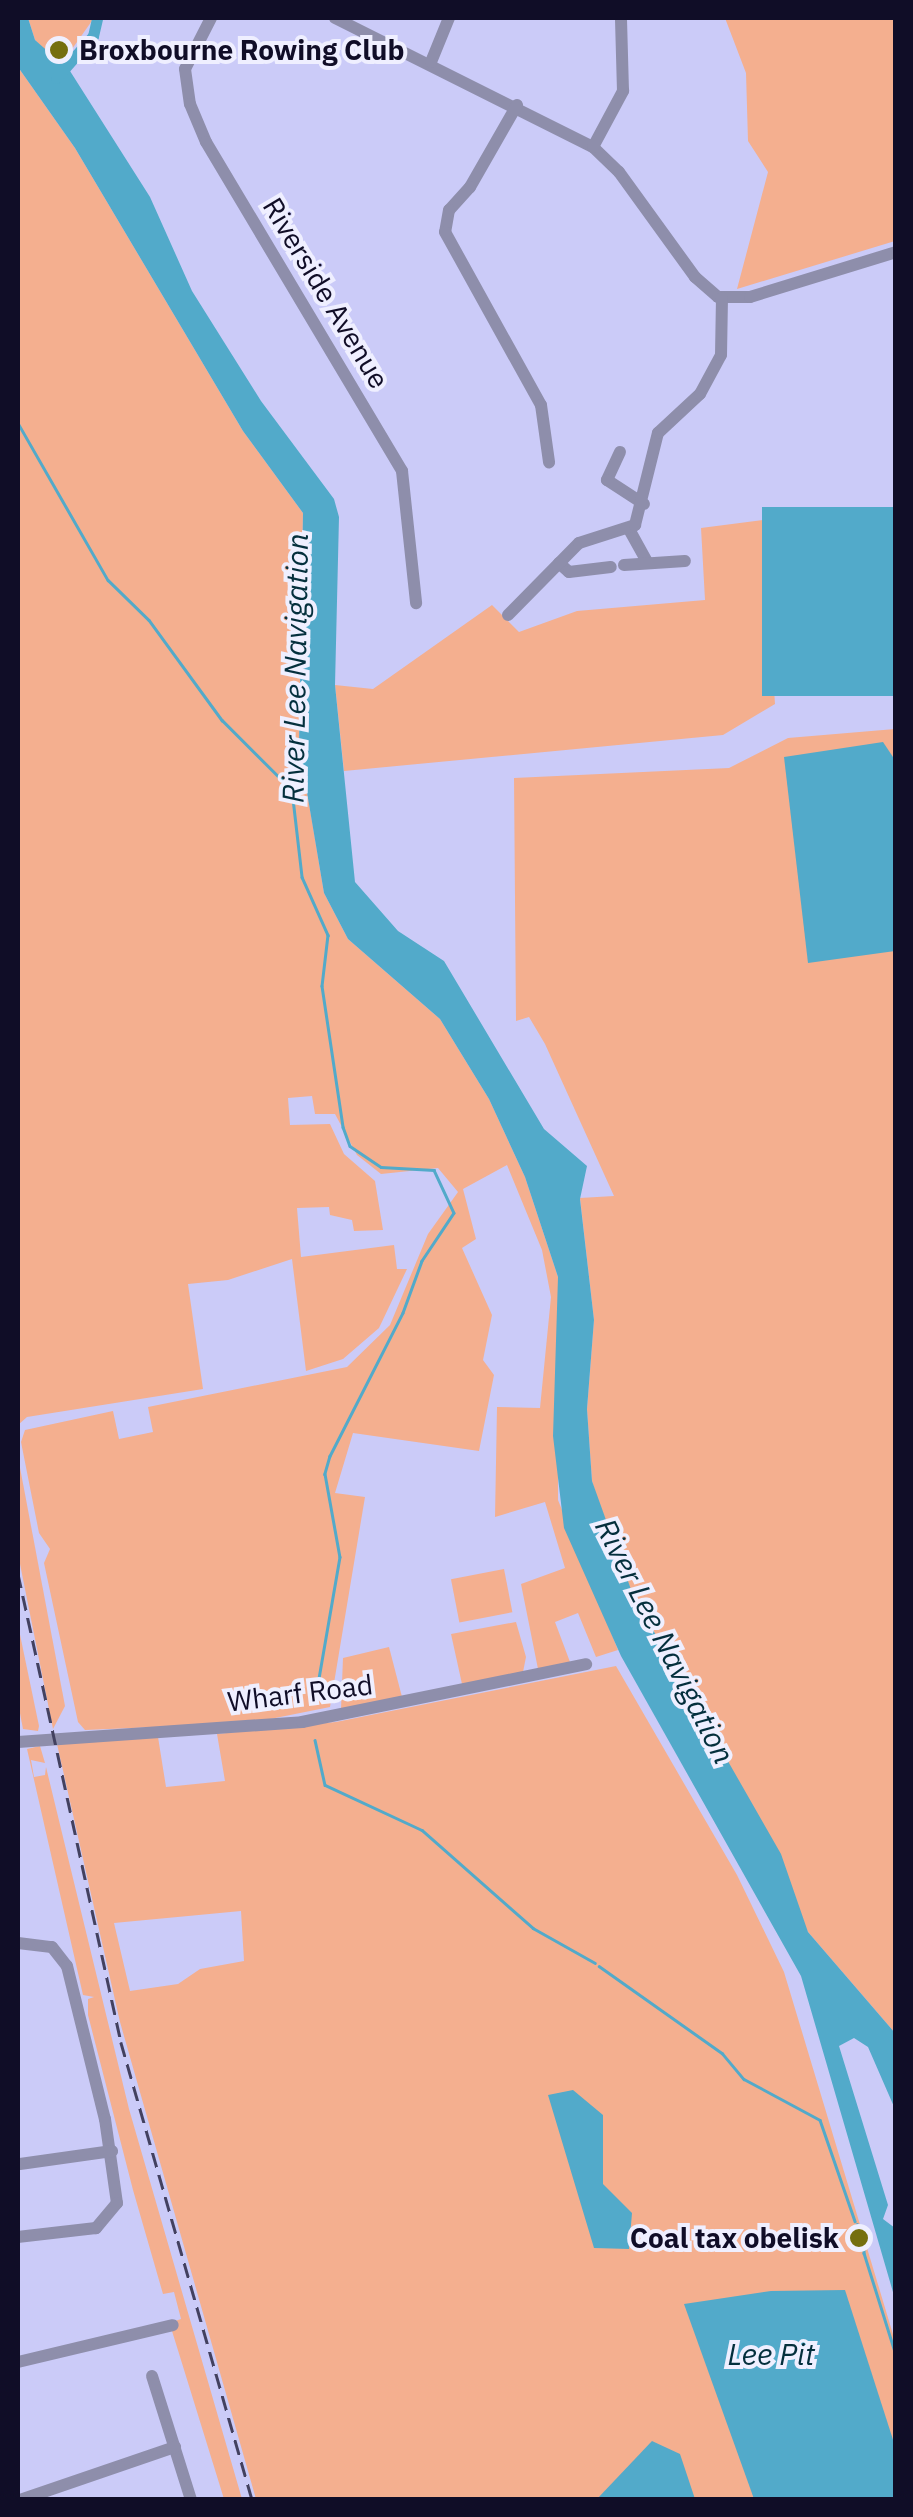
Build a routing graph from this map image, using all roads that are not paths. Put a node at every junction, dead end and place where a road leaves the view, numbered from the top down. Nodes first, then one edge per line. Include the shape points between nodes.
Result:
1 (210, 18) edge
2 (334, 18) edge
3 (449, 18) edge
4 (621, 18) edge
5 (431, 62) junction
6 (517, 106) junction
7 (594, 147) junction
8 (896, 252) edge
9 (722, 298) junction
10 (620, 452) dead end
11 (549, 462) dead end
12 (644, 504) junction
13 (630, 531) junction
14 (686, 561) dead end
15 (647, 562) junction
16 (559, 563) junction
17 (416, 603) dead end
18 (508, 615) dead end
19 (586, 1664) dead end
20 (18, 1742) edge
21 (18, 1943) edge
22 (112, 2152) junction
23 (20, 2164) edge
24 (18, 2237) edge
25 (173, 2325) dead end
26 (18, 2362) edge
27 (152, 2376) dead end
28 (175, 2447) junction
29 (20, 2500) edge
30 (190, 2500) edge

1 - 17 street, Riverside Avenue via 185,69 190,104 206,142 402,471
2 - 5 street
3 - 5 street
4 - 7 street via 624,90
5 - 6 street
6 - 7 street
6 - 11 street via 444,220 541,405
7 - 9 street via 695,277
8 - 9 street via 801,283
9 - 12 street via 720,355 700,394 658,433
10 - 12 street via 607,480
12 - 13 street
13 - 15 street
13 - 16 street via 593,534
14 - 15 street
15 - 16 street via 569,572
16 - 18 street
19 - 20 street, Wharf Road via 302,1722
21 - 22 street via 41,1942 61,1953
22 - 23 street
22 - 24 street via 117,2202 106,2224
25 - 26 street
27 - 28 street
28 - 29 street
28 - 30 street

